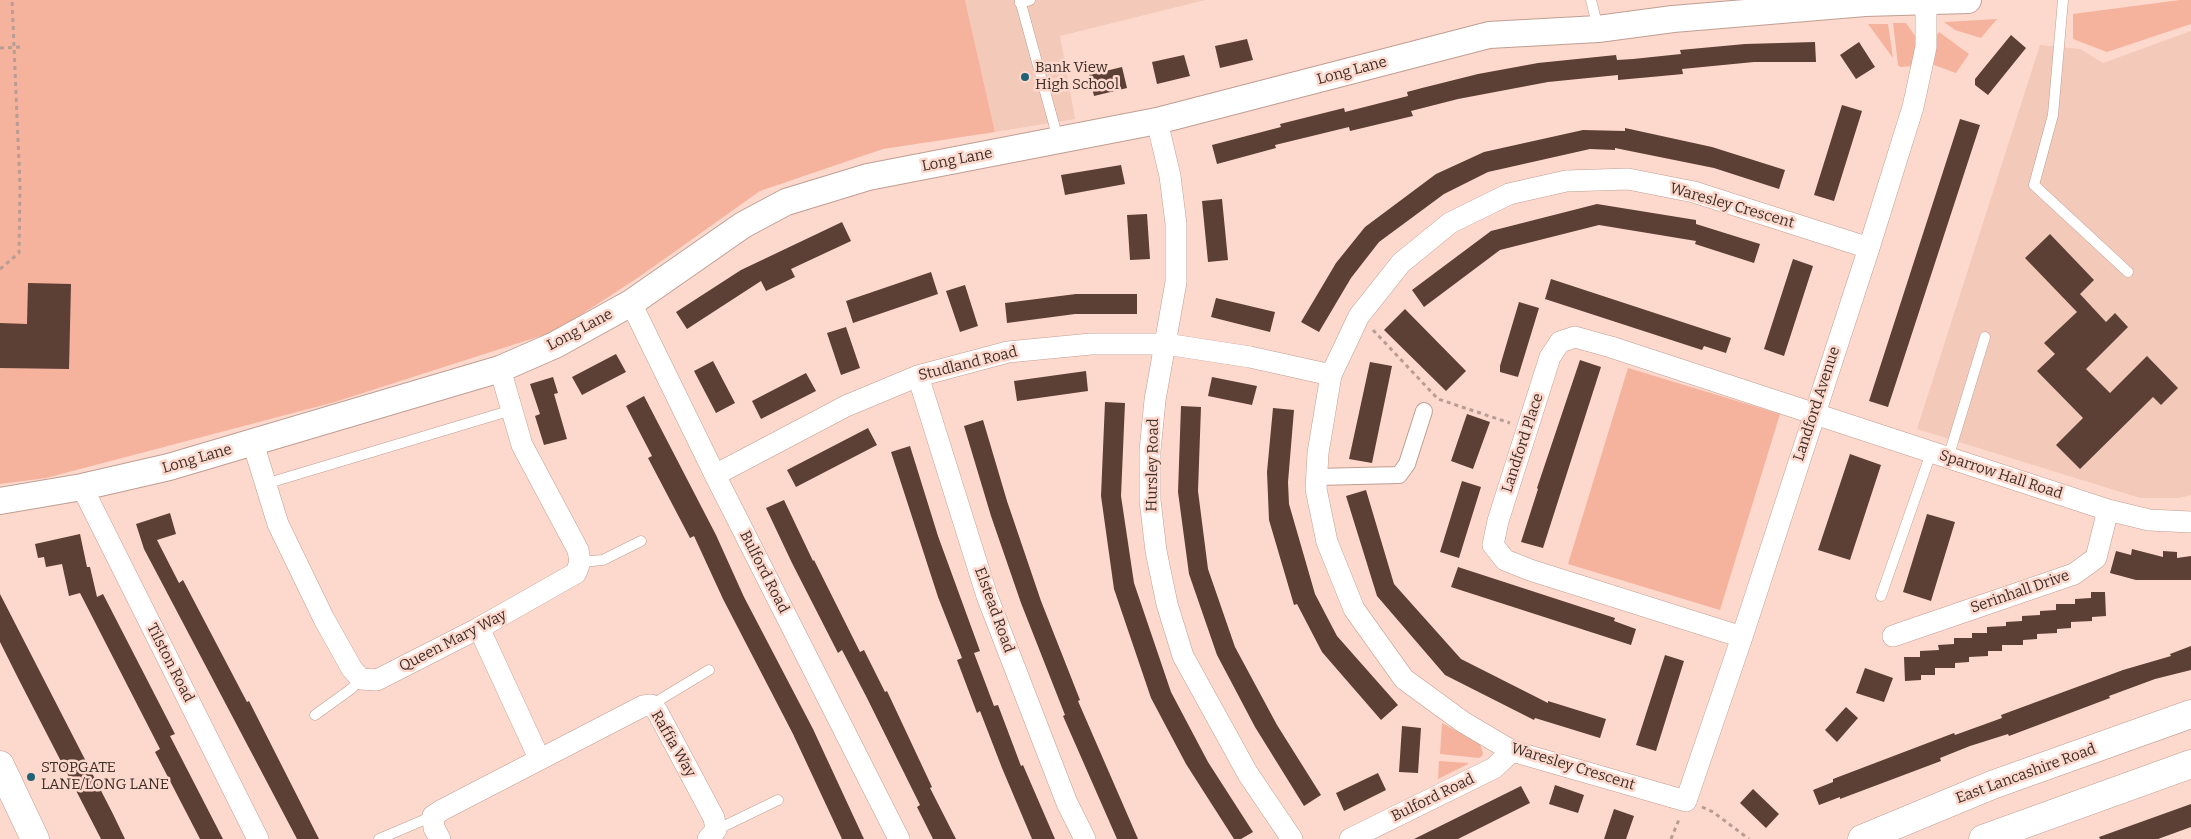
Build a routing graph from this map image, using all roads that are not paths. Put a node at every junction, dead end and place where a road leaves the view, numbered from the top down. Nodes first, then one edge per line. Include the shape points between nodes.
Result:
1 (1591, 0) edge
2 (1968, 0) edge
3 (2063, 0) edge
4 (1023, 1) edge
5 (1867, 2) edge
6 (1926, 2) junction
7 (1598, 29) junction
8 (1157, 121) junction
9 (1059, 140) junction
10 (1869, 248) junction
11 (2128, 272) dead end
12 (631, 303) junction
13 (1985, 337) dead end
14 (1166, 344) junction
15 (500, 370) junction
16 (1331, 374) junction
17 (918, 376) junction
18 (512, 410) junction
19 (1424, 411) dead end
20 (1814, 414) junction
21 (253, 443) junction
22 (1939, 455) junction
23 (715, 475) junction
24 (1317, 477) junction
25 (265, 484) junction
26 (82, 487) junction
27 (0, 501) edge
28 (2108, 510) junction
29 (2191, 522) edge
30 (641, 541) dead end
31 (580, 562) junction
32 (1881, 596) dead end
33 (479, 628) junction
34 (1893, 636) dead end
35 (1742, 637) junction
36 (709, 670) dead end
37 (361, 678) junction
38 (651, 705) junction
39 (315, 714) dead end
40 (2191, 714) edge
41 (1512, 751) junction
42 (539, 758) junction
43 (2191, 764) edge
44 (0, 765) edge
45 (7, 799) edge
46 (778, 800) dead end
47 (1686, 801) joint
48 (433, 816) junction
49 (712, 834) edge
50 (35, 839) edge
51 (258, 839) edge
52 (379, 839) edge
53 (440, 839) edge
54 (899, 839) edge
55 (1085, 839) edge
56 (1292, 839) edge
57 (1350, 839) edge
58 (1862, 839) edge
59 (1982, 839) edge

1 - 7 lane
2 - 6 street, Long Lane
3 - 11 lane via 2054,115 2034,185
4 - 9 lane
5 - 6 street, Long Lane
5 - 7 street, Long Lane via 1672,19
6 - 10 street, Landford Avenue via 1926,47 1915,98
7 - 8 street, Long Lane via 1489,35
8 - 9 street, Long Lane
8 - 14 street, Hursley Road via 1170,176 1176,224 1176,282
9 - 12 street, Long Lane via 868,177 786,202 743,226
10 - 16 street, Waresley Crescent via 1694,192 1628,179 1566,182 1508,194 1450,223 1401,263 1359,316
10 - 20 street, Landford Avenue
12 - 15 street, Long Lane via 555,345
12 - 23 street, Bulford Road
13 - 22 lane
14 - 16 street, Studland Road via 1250,356
14 - 17 street, Studland Road via 1091,344 1008,352
14 - 56 street, Hursley Road via 1155,400 1150,500 1167,604 1184,656 1248,774
15 - 18 street
15 - 21 street, Long Lane
16 - 24 street, Waresley Crescent
17 - 23 street, Studland Road via 846,406
17 - 55 street, Elstead Road via 987,596 1067,802
18 - 25 lane
18 - 31 street via 522,445 578,550
19 - 24 street via 1407,464 1399,475
20 - 22 street, Sparrow Hall Road
20 - 35 street, Landford Avenue
20 - 35 street, Landford Place via 1575,337 1560,342 1550,357 1493,545 1505,560 1530,570
21 - 25 street
21 - 26 street, Long Lane
22 - 28 street, Sparrow Hall Road
22 - 32 lane
23 - 54 street, Bulford Road
24 - 41 street, Waresley Crescent via 1316,489 1327,542 1354,609 1404,679 1463,722
25 - 37 street via 278,524 324,619 352,669
26 - 27 street, Long Lane
26 - 51 street, Tilston Road
28 - 29 street, Sparrow Hall Road via 2149,520
28 - 34 street, Serinhall Drive via 2096,558 2074,574
30 - 31 lane via 603,560
31 - 33 street, Queen Mary Way via 576,573
33 - 37 street, Queen Mary Way via 377,680
33 - 42 street
35 - 47 street, Landford Avenue
36 - 38 lane
37 - 39 lane
38 - 42 street, Raffia Way via 643,706
38 - 49 street, Raffia Way via 714,818
40 - 58 main road, East Lancashire Road via 1992,785
41 - 47 street, Waresley Crescent
41 - 57 street, Bulford Road via 1494,768
42 - 48 street, Raffia Way
43 - 59 main road
44 - 45 main road
45 - 50 main road
46 - 49 lane
48 - 52 lane
48 - 53 street via 434,828

